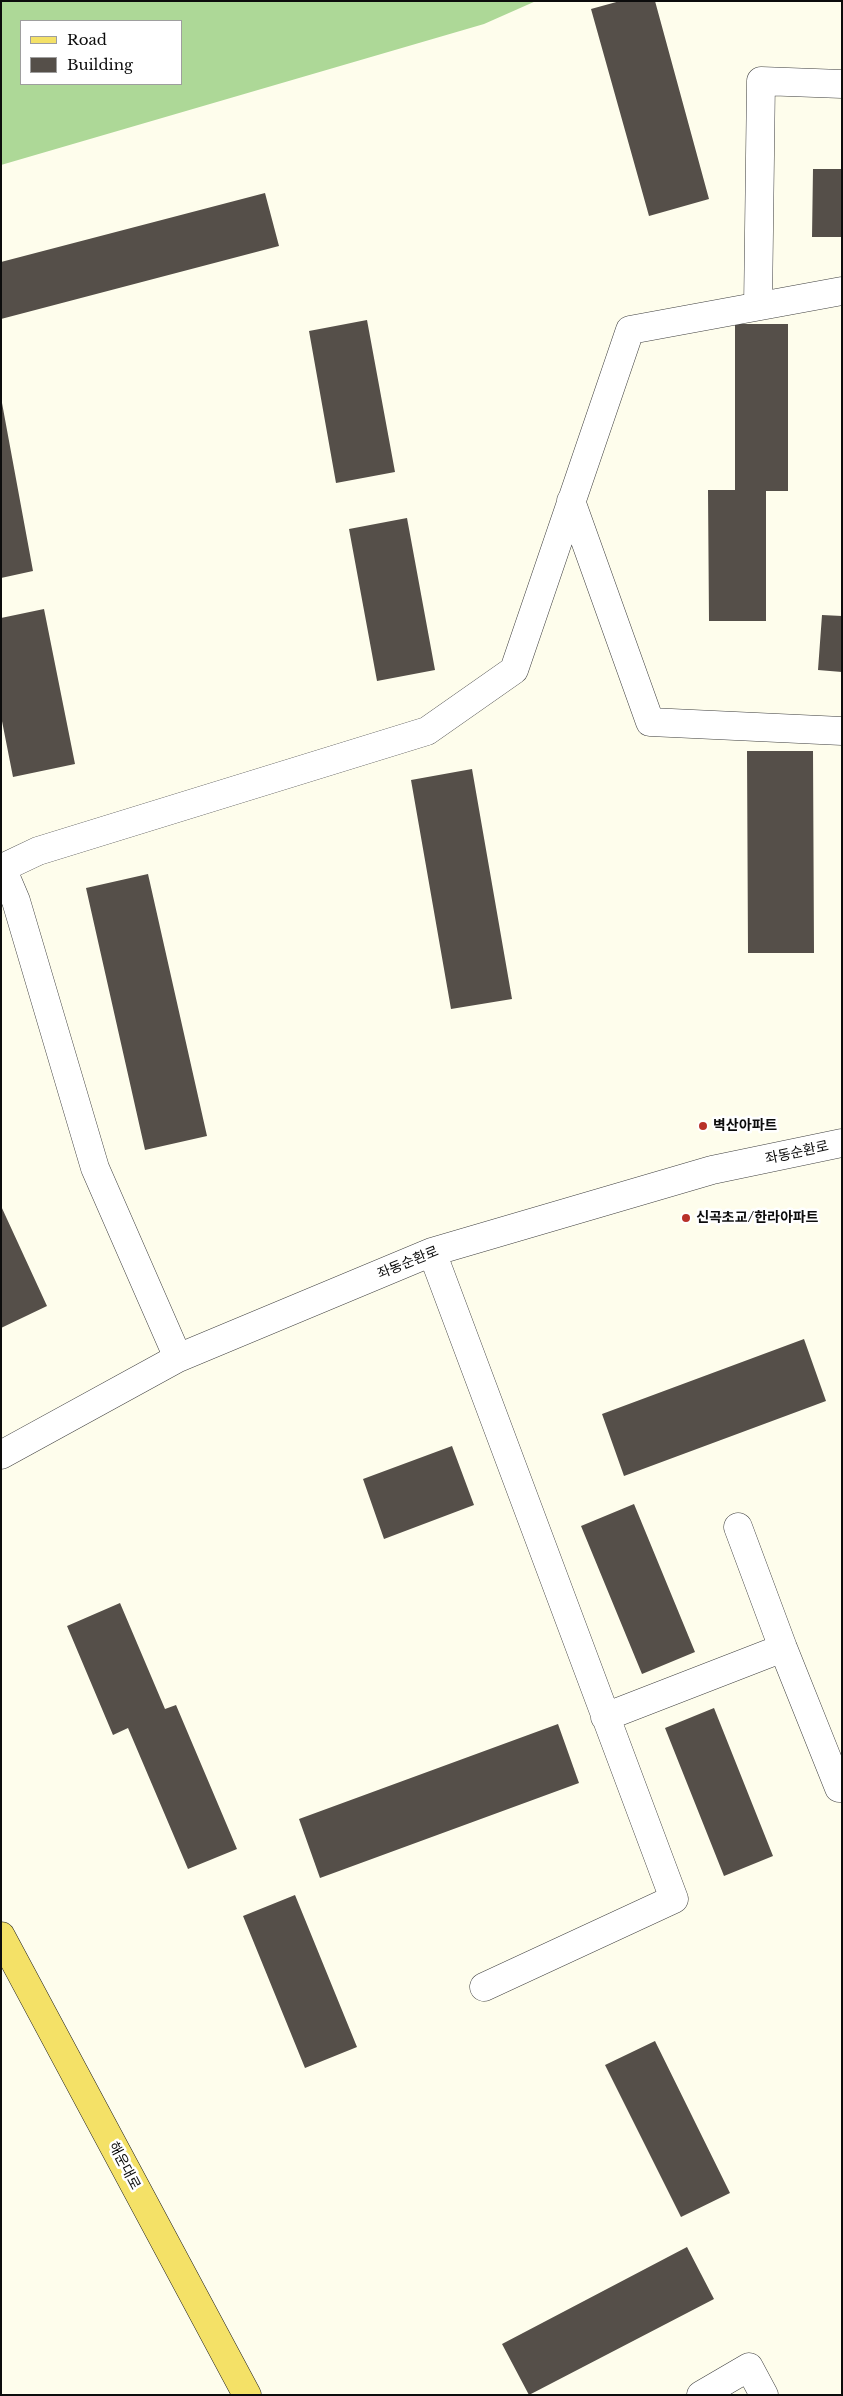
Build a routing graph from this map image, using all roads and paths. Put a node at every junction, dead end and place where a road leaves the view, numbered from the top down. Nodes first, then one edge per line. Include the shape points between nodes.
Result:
1 (842, 84) edge
2 (842, 291) edge
3 (758, 306) junction
4 (572, 501) junction
5 (842, 731) edge
6 (8, 905) edge
7 (842, 1143) edge
8 (432, 1252) junction
9 (178, 1358) junction
10 (1, 1455) edge
11 (738, 1527) dead end
12 (783, 1648) junction
13 (605, 1717) junction
14 (839, 1788) dead end
15 (1, 1936) edge
16 (484, 1987) dead end
17 (247, 2395) edge
18 (701, 2395) edge
19 (764, 2395) edge

1 - 3 street via 761,81
2 - 3 street
3 - 4 street via 630,330
4 - 5 street via 650,722
4 - 6 street via 514,670 426,731 38,851 2,868
6 - 9 street via 95,1168
7 - 8 street, 좌동순환로 via 712,1170
8 - 9 street, 좌동순환로
8 - 13 street
9 - 10 street, 좌동순환로
11 - 12 street
12 - 13 street
12 - 14 street
13 - 16 street via 674,1899
15 - 17 main road, 해운대로
18 - 19 street via 749,2366

